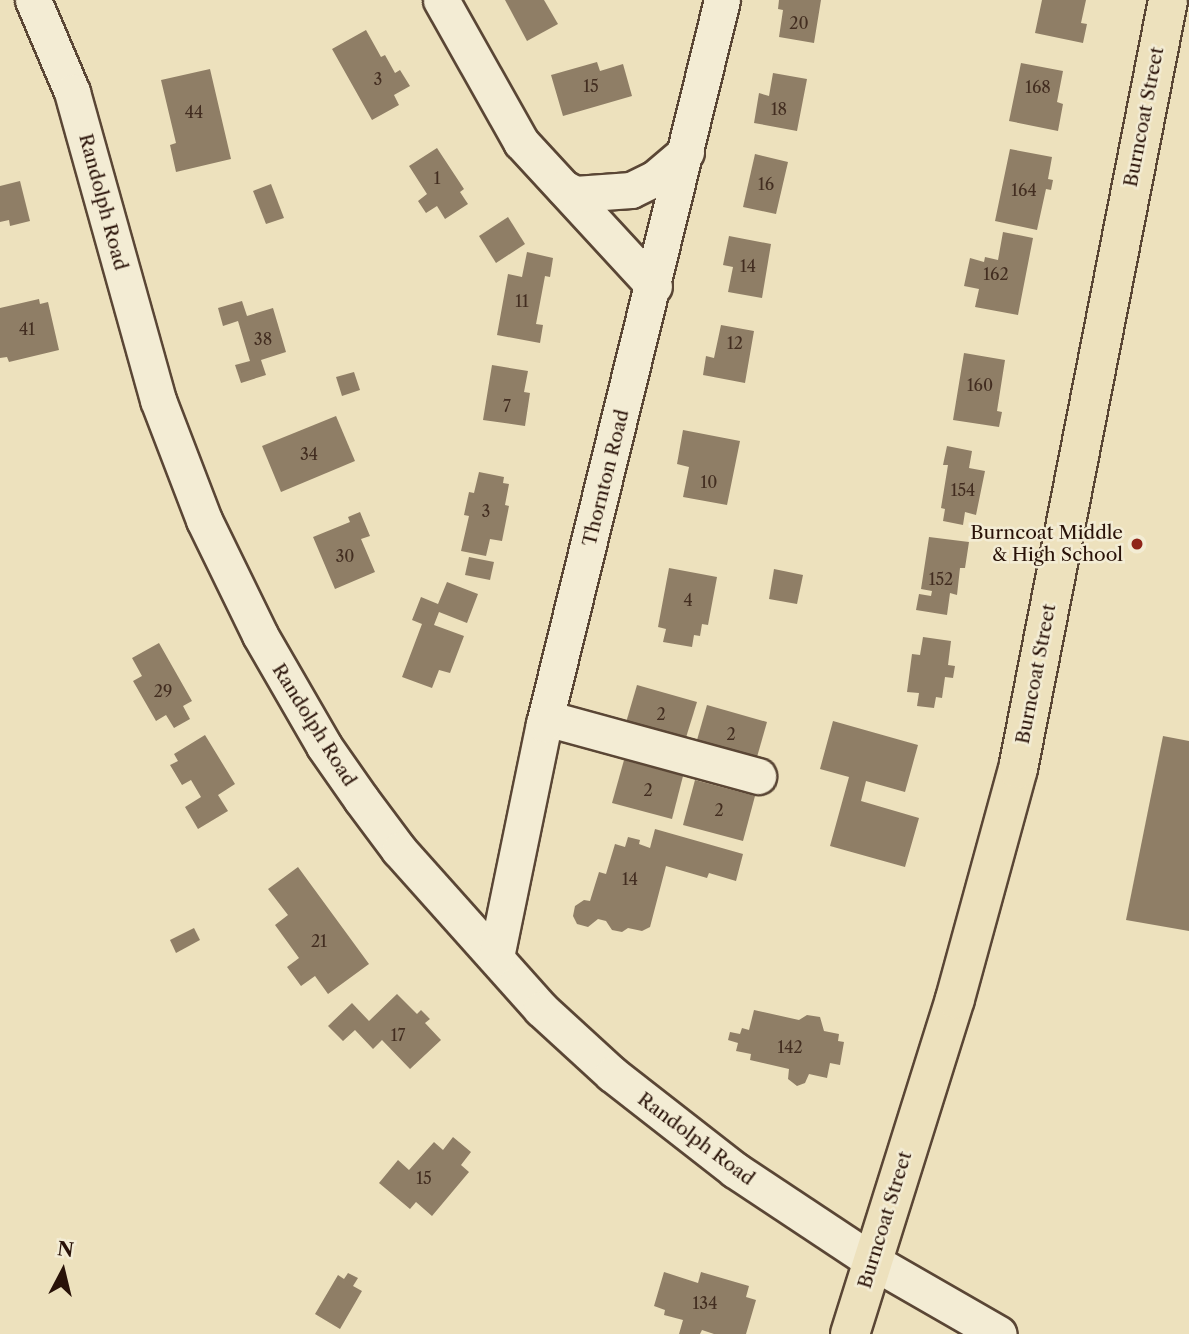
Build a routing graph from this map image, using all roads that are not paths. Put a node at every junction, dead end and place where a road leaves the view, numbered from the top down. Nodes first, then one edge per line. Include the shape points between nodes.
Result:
1 (33, 0) edge
2 (441, 0) edge
3 (722, 0) edge
4 (1168, 0) edge
5 (686, 152) junction
6 (564, 188) junction
7 (654, 286) junction
8 (546, 718) junction
9 (758, 776) dead end
10 (496, 957) junction
11 (872, 1261) junction
12 (850, 1334) edge
13 (999, 1334) edge

1 - 10 street, Randolph Road via 72,92 158,400 226,567 291,691 346,778 399,850
2 - 6 street via 521,142
3 - 5 street, Thornton Road
4 - 11 main road, Burncoat Street via 1018,769 955,999
5 - 6 street via 654,179 631,190 575,194
5 - 7 street, Thornton Road
6 - 7 street
7 - 8 street, Thornton Road
8 - 9 street
8 - 10 street, Thornton Road
10 - 11 street, Randolph Road via 541,1009 632,1090 736,1170
11 - 12 main road, Burncoat Street
11 - 13 street, Randolph Road

